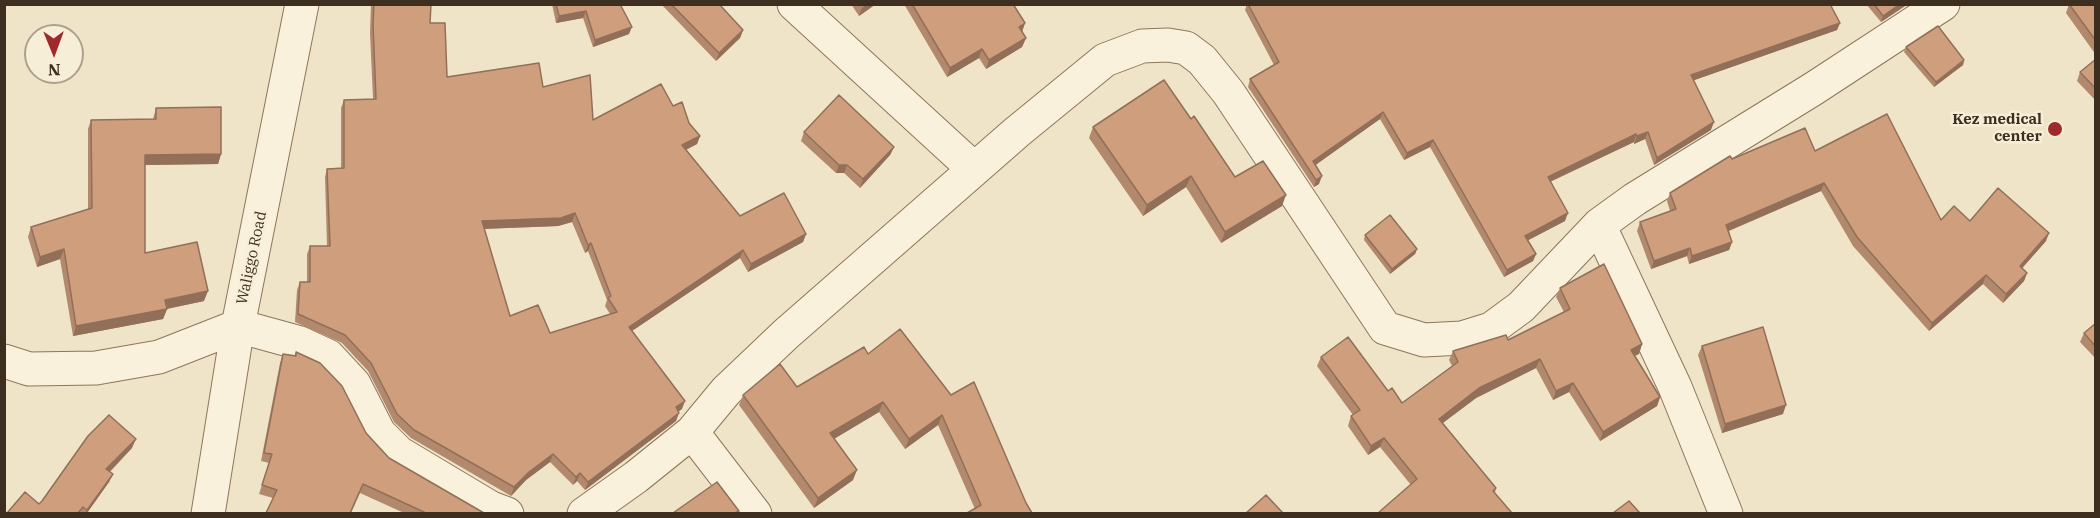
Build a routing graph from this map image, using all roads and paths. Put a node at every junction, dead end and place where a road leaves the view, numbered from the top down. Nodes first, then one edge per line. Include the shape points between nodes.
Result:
1 (302, 4) edge
2 (794, 4) edge
3 (1943, 4) edge
4 (974, 169) junction
5 (1599, 225) junction
6 (238, 326) junction
7 (4, 361) edge
8 (692, 432) junction
9 (208, 513) edge
10 (507, 513) edge
11 (584, 513) edge
12 (754, 513) edge
13 (1726, 513) edge

1 - 6 street, Waliggo Road
2 - 4 street
3 - 5 street
4 - 5 street via 1105,60 1142,46 1168,45 1186,48 1202,60 1228,92 1385,328 1424,340 1462,338 1491,329 1521,307
4 - 8 street via 777,342 726,391
5 - 13 street via 1675,387
6 - 7 street via 159,357 96,368 29,369
6 - 9 street, Waliggo Road
6 - 10 street via 300,343 328,357 354,384 379,433 399,453 491,508
8 - 11 street
8 - 12 street

